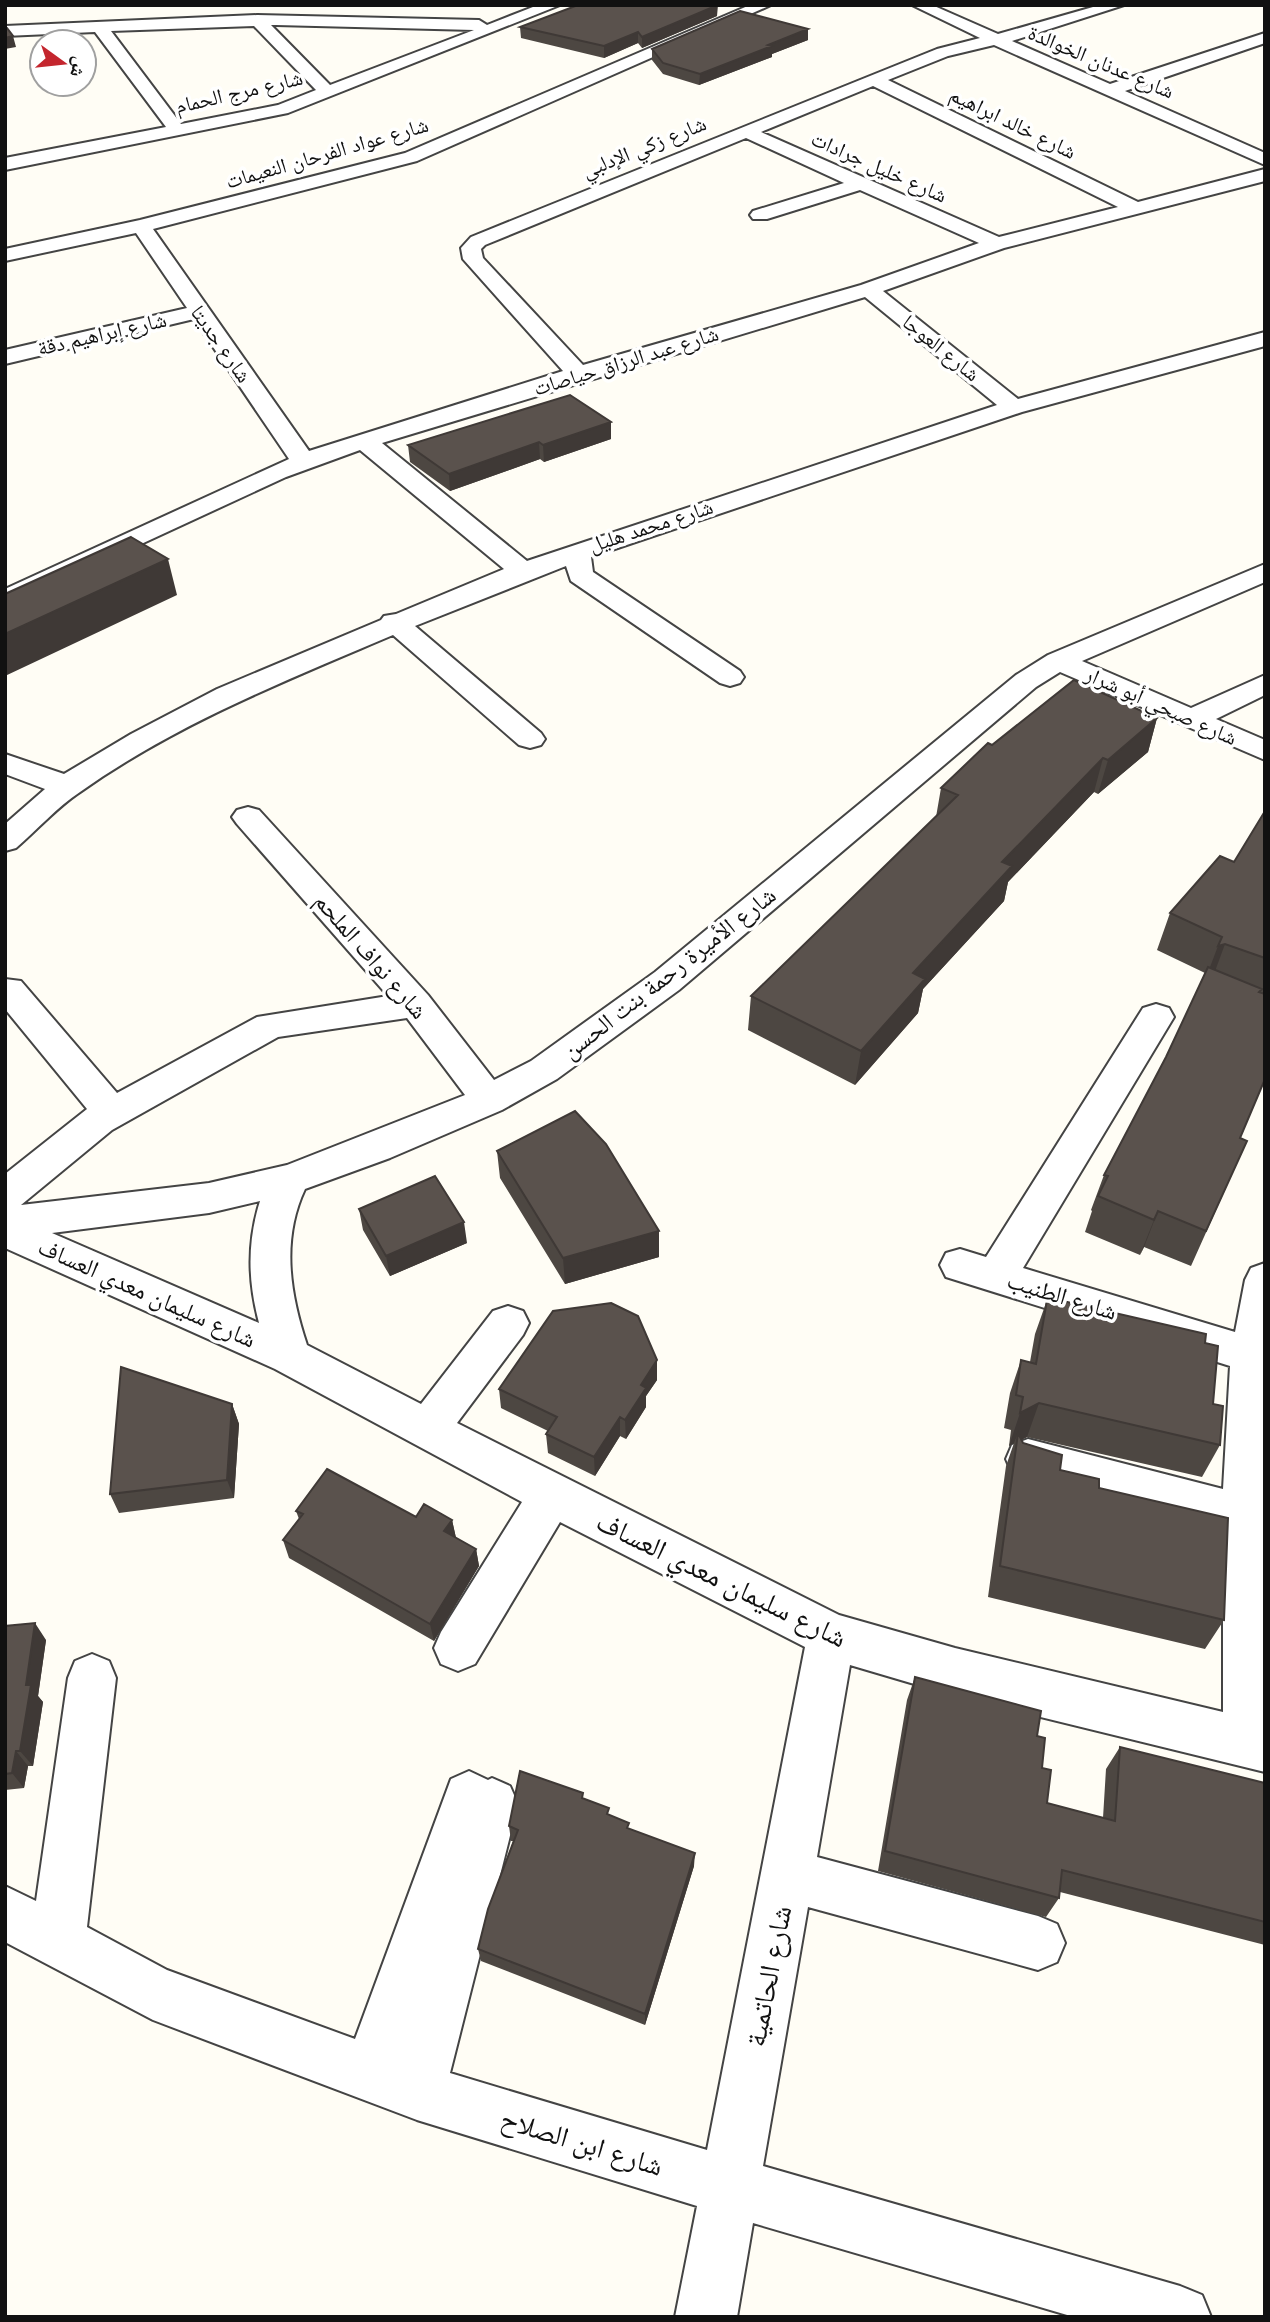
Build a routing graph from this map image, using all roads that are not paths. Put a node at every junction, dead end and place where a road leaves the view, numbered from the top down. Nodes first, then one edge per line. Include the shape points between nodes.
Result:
1 (466, 5) edge
2 (553, 5) edge
3 (764, 5) edge
4 (919, 5) edge
5 (1117, 5) edge
6 (148, 6) edge
7 (376, 13) edge
8 (257, 20) junction
9 (459, 24) junction
10 (141, 25) junction
11 (99, 26) junction
12 (493, 26) junction
13 (5, 31) edge
14 (1265, 38) edge
15 (994, 41) junction
16 (874, 80) junction
17 (1110, 90) junction
18 (328, 92) junction
19 (177, 130) junction
20 (744, 131) junction
21 (1259, 154) edge
22 (5, 164) edge
23 (1265, 175) edge
24 (860, 184) junction
25 (1133, 207) junction
26 (760, 215) dead end
27 (141, 226) junction
28 (997, 244) junction
29 (5, 255) edge
30 (869, 289) junction
31 (198, 312) junction
32 (1265, 339) edge
33 (5, 356) edge
34 (578, 374) junction
35 (1014, 407) junction
36 (366, 442) junction
37 (303, 461) junction
38 (578, 551) junction
39 (523, 571) junction
40 (1265, 572) edge
41 (5, 599) edge
42 (394, 622) junction
43 (1058, 661) junction
44 (730, 677) dead end
45 (1265, 684) edge
46 (1192, 719) junction
47 (530, 740) dead end
48 (1265, 751) edge
49 (5, 763) edge
50 (66, 786) junction
51 (248, 817) dead end
52 (5, 841) edge
53 (9, 990) dead end
54 (416, 1004) junction
55 (1156, 1017) dead end
56 (489, 1100) junction
57 (112, 1113) junction
58 (291, 1179) junction
59 (5, 1196) edge
60 (5, 1223) edge
61 (5, 1230) edge
62 (1265, 1280) edge
63 (508, 1323) dead end
64 (290, 1356) junction
65 (1258, 1357) edge
66 (426, 1429) junction
67 (1028, 1459) edge
68 (551, 1495) junction
69 (1254, 1518) edge
70 (831, 1636) junction
71 (458, 1648) dead end
72 (92, 1678) dead end
73 (1256, 1745) edge
74 (480, 1801) dead end
75 (787, 1875) junction
76 (5, 1913) edge
77 (58, 1940) junction
78 (1038, 1943) dead end
79 (394, 2082) junction
80 (729, 2185) junction
81 (706, 2317) edge
82 (1180, 2317) edge

1 - 9 street
2 - 12 street, شارع مرج الحمام
3 - 27 street, شارع عواد الفرحان النعيمات via 411,157
4 - 15 street, شارع عدنان الخوالدة
5 - 15 street, شارع زكي الإدلبي
6 - 10 street
7 - 8 street
7 - 9 street
8 - 10 street via 199,15
8 - 18 street
9 - 12 street
10 - 11 street
11 - 13 street
11 - 19 street
12 - 18 street, شارع مرج الحمام
14 - 17 street
15 - 16 street, شارع زكي الإدلبي via 943,52
15 - 17 street, شارع عدنان الخوالدة
16 - 20 street, شارع زكي الإدلبي
16 - 25 street, شارع خالد ابراهيم
17 - 21 street, شارع عدنان الخوالدة
18 - 19 street, شارع مرج الحمام via 282,109
19 - 22 street, شارع مرج الحمام
20 - 24 street, شارع خليل جرادات
20 - 34 street, شارع زكي الإدلبي via 490,234 471,248 482,270
23 - 25 street, شارع عبد الرزاق حياصات
24 - 26 street
24 - 28 street, شارع خليل جرادات
25 - 28 street, شارع عبد الرزاق حياصات
27 - 29 street, شارع عواد الفرحان النعيمات
27 - 31 street, شارع جديتا
28 - 30 street, شارع عبد الرزاق حياصات
30 - 34 street, شارع عبد الرزاق حياصات
30 - 35 street, شارع العوجا
31 - 33 street, شارع إبراهيم دقة
31 - 37 street, شارع جديتا
32 - 35 street, شارع محمد هليل
34 - 36 street, شارع عبد الرزاق حياصات
35 - 38 street, شارع محمد هليل
36 - 37 street, شارع عبد الرزاق حياصات
36 - 39 street
37 - 41 street, شارع عبد الرزاق حياصات
38 - 39 street, شارع محمد هليل
38 - 44 street via 580,575
39 - 42 street, شارع محمد هليل
40 - 43 street, شارع الأميرة رحمة بنت الحسن
42 - 47 street
42 - 50 street, شارع محمد هليل via 228,695
43 - 46 street, شارع صبحي أبو شرار
43 - 56 street, شارع الأميرة رحمة بنت الحسن via 998,703 667,981 544,1070
45 - 46 street
46 - 48 street, شارع صبحي أبو شرار
49 - 50 street
50 - 52 street, شارع محمد هليل
51 - 54 street, شارع نواف الملحم
53 - 57 street
54 - 56 street, شارع نواف الملحم
54 - 57 street via 270,1027
55 - 65 street, شارع الطنيب via 978,1270
56 - 58 street, شارع الأميرة رحمة بنت الحسن via 376,1149
57 - 59 street
58 - 60 street, شارع الأميرة رحمة بنت الحسن via 209,1198
58 - 64 street, شارع سليمان معدي العساف via 277,1202 268,1241 274,1309
61 - 64 street, شارع سليمان معدي العساف
62 - 65 street
63 - 66 street
64 - 66 street, شارع سليمان معدي العساف
65 - 69 street
66 - 68 street, شارع سليمان معدي العساف
67 - 69 street
68 - 70 street, شارع سليمان معدي العساف
68 - 71 street
69 - 73 street
70 - 73 street, شارع سليمان معدي العساف via 955,1672
70 - 75 street, شارع الحاتمية
72 - 77 street
74 - 79 street
75 - 78 street
75 - 80 street, شارع الحاتمية
76 - 77 street, شارع ابن الصلاح
77 - 79 street, شارع ابن الصلاح via 153,1992
79 - 80 street, شارع ابن الصلاح
80 - 81 street, شارع الحاتمية
80 - 82 street, شارع ابن الصلاح

